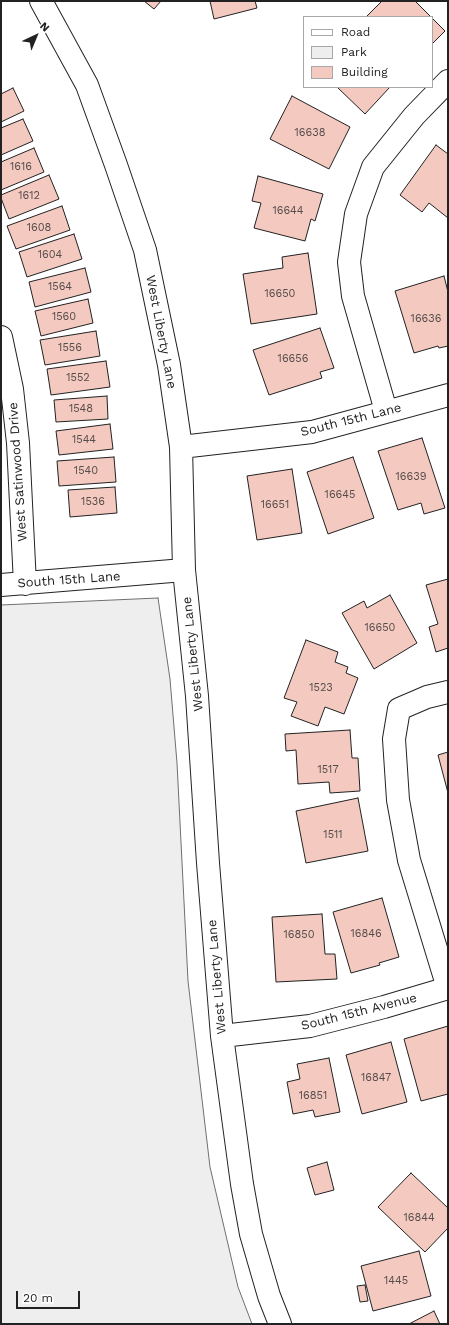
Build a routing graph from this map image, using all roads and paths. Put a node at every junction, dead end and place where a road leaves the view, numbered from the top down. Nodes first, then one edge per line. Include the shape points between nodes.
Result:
1 (41, 1) edge
2 (448, 80) edge
3 (1, 337) edge
4 (448, 395) edge
5 (386, 411) junction
6 (181, 447) junction
7 (184, 570) junction
8 (25, 584) junction
9 (1, 585) edge
10 (448, 692) edge
11 (448, 988) edge
12 (222, 1036) junction
13 (280, 1324) edge

1 - 6 street, West Liberty Lane via 86,85 145,250 169,365
2 - 5 street via 414,116 373,167 356,214 349,262 353,296
3 - 8 street, West Satinwood Drive via 12,389 18,443
4 - 5 street, South 15th Lane
5 - 6 street, South 15th Lane via 312,432
6 - 7 street, West Liberty Lane
7 - 8 street, South 15th Lane
7 - 12 street, West Liberty Lane via 198,696
8 - 9 street, South 15th Lane
10 - 11 street via 427,697 399,710 394,739 398,800 409,860
11 - 12 street, South 15th Avenue via 310,1026
12 - 13 street, West Liberty Lane via 251,1234

